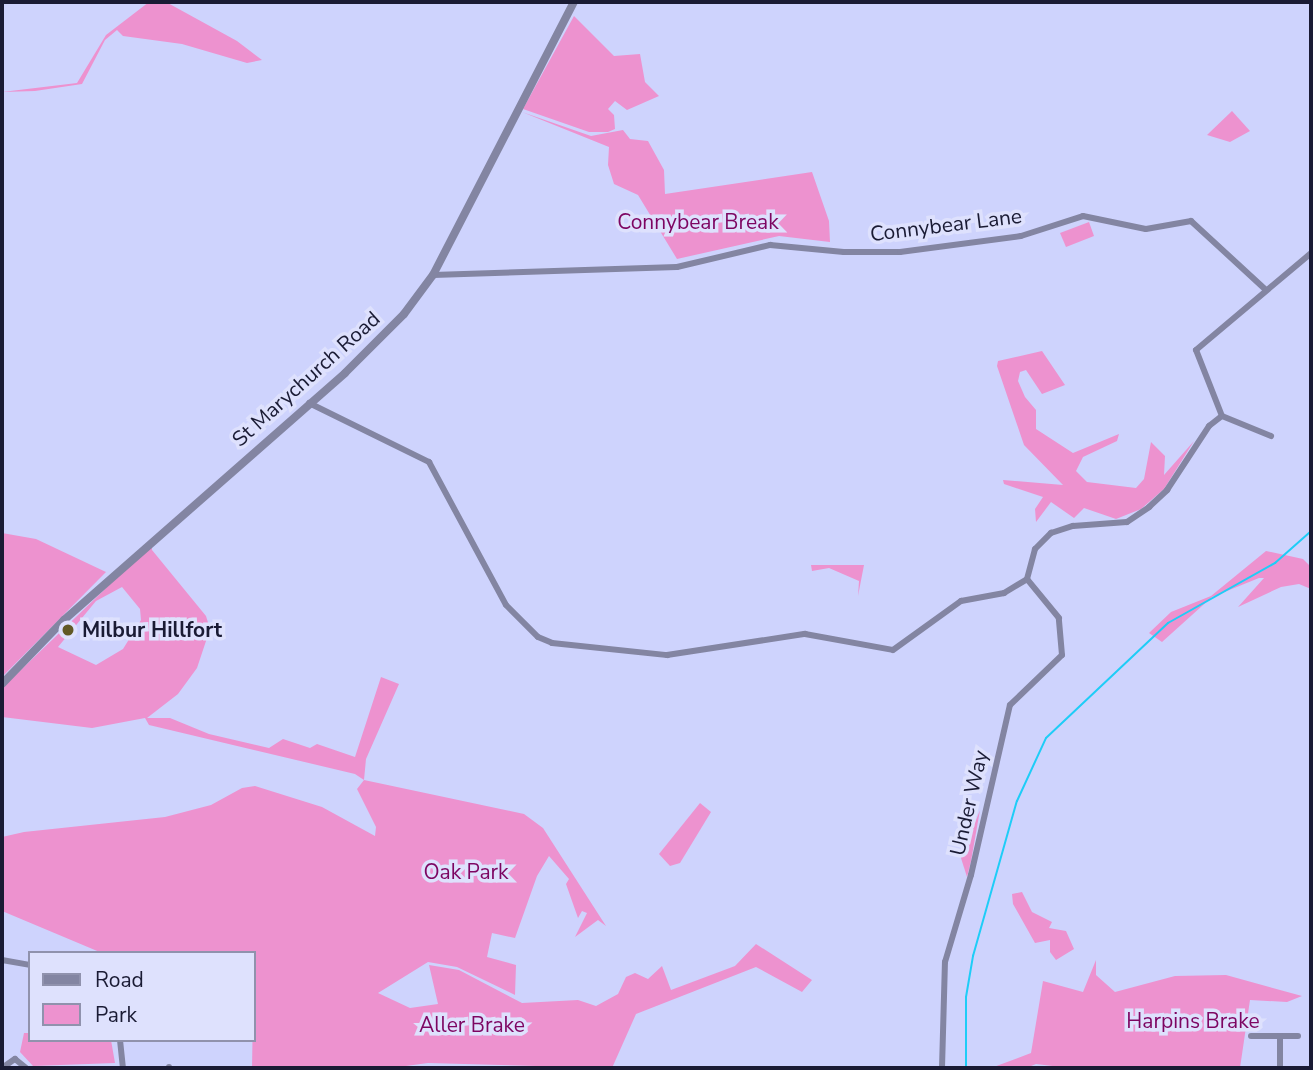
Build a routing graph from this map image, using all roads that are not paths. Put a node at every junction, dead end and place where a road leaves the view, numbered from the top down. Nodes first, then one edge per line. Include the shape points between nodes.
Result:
1 (574, 2) edge
2 (1311, 253) edge
3 (433, 275) junction
4 (1265, 289) junction
5 (310, 403) junction
6 (1222, 416) junction
7 (1271, 436) dead end
8 (1027, 579) junction
9 (2, 684) edge
10 (2, 960) edge
11 (28, 965) edge
12 (1251, 1035) dead end
13 (1280, 1036) junction
14 (1298, 1036) dead end
15 (120, 1042) edge
16 (2, 1068) edge
17 (26, 1068) edge
18 (123, 1068) edge
19 (942, 1068) edge
20 (1280, 1068) edge

1 - 3 street, St Marychurch Road
2 - 4 street
3 - 4 street, Connybear Lane via 677,267 770,245 844,253 900,252 1021,236 1083,216 1146,229 1196,223
3 - 5 street, St Marychurch Road via 385,334
4 - 6 street via 1196,350
5 - 8 street via 429,462 506,605 538,637 552,643 667,655 805,634 893,649 961,601 1004,593
5 - 9 street, St Marychurch Road via 161,531
6 - 7 street
6 - 8 street via 1209,426 1167,490 1149,507 1127,522 1073,526 1051,533 1035,549
8 - 19 street, Under Way via 1059,618 1062,655 1010,705 971,875 945,962
10 - 11 street
12 - 13 street
13 - 14 street
13 - 20 street
15 - 18 street
16 - 17 street via 15,1059

